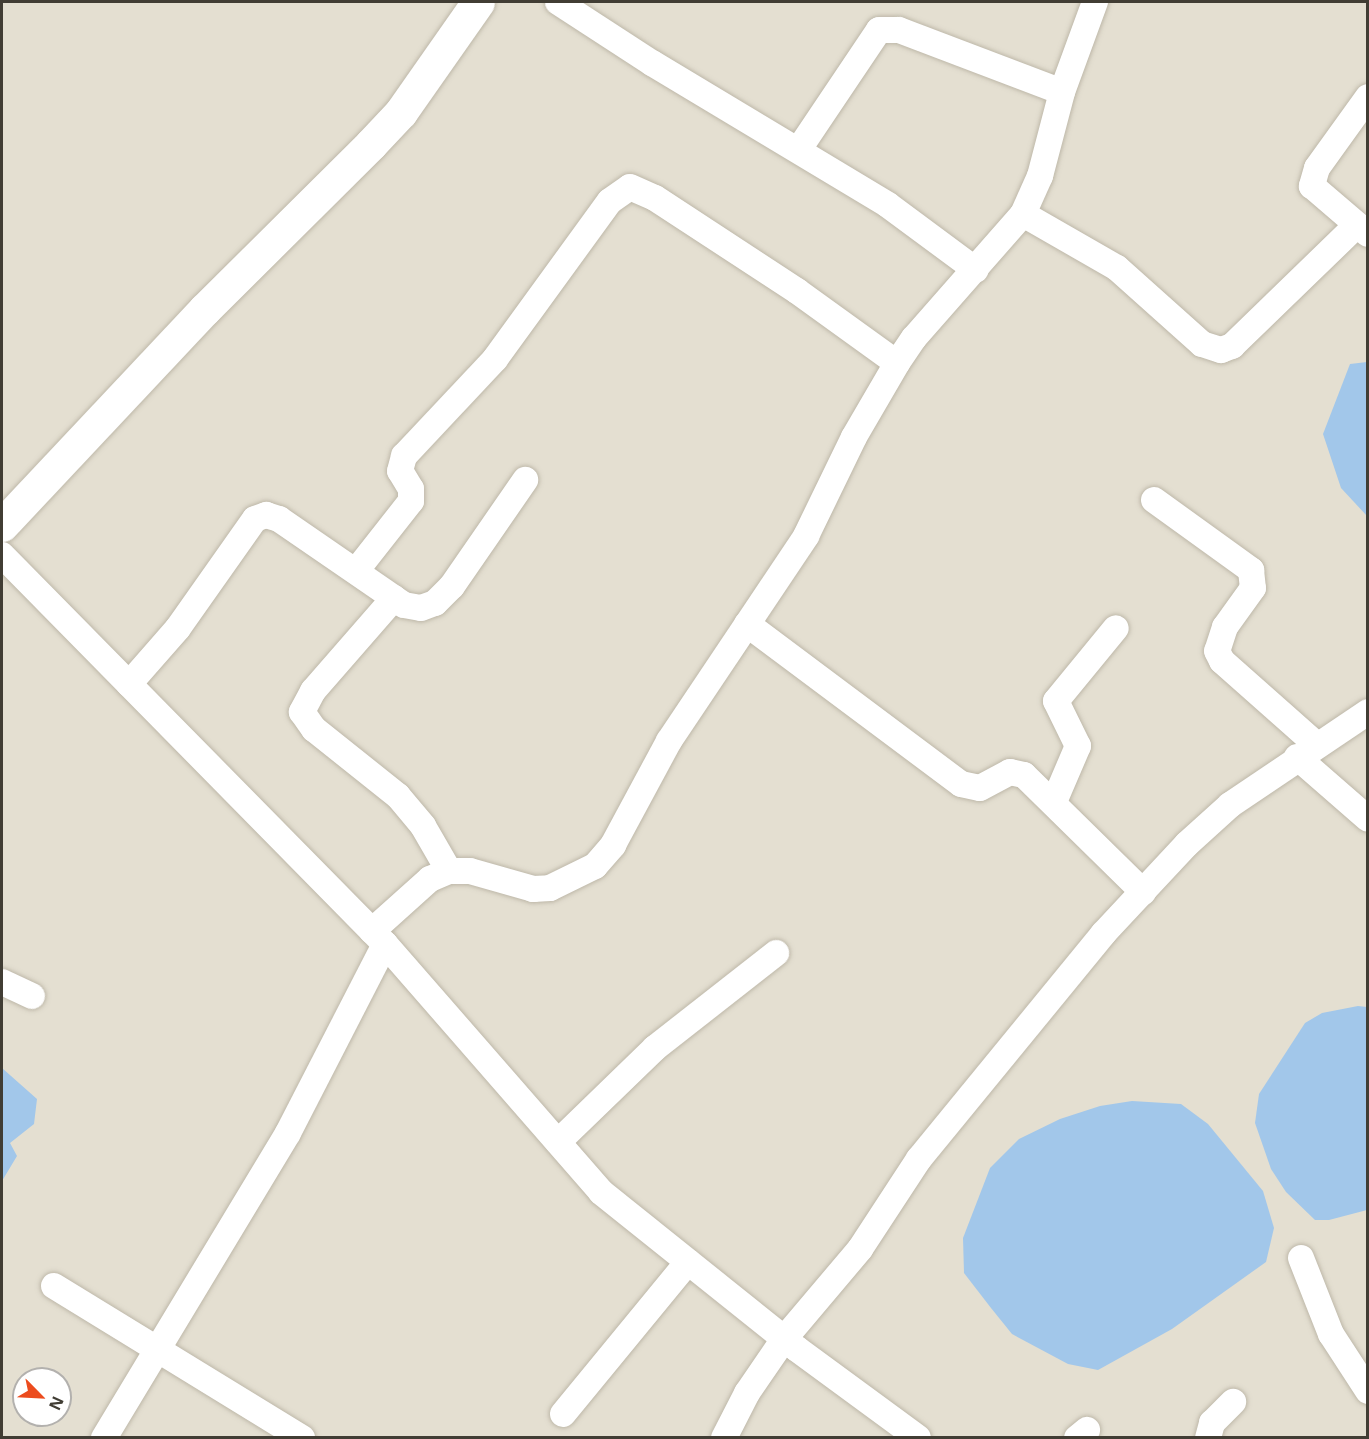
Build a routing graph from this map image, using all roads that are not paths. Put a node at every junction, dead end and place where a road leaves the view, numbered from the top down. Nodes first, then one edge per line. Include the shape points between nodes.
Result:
1 (478, 2) edge
2 (558, 2) edge
3 (1095, 2) edge
4 (1062, 92) junction
5 (1368, 97) edge
6 (799, 149) junction
7 (1023, 214) junction
8 (1362, 230) edge
9 (976, 270) junction
10 (897, 363) junction
11 (525, 480) dead end
12 (1154, 500) dead end
13 (2, 525) edge
14 (2, 555) edge
15 (356, 571) junction
16 (394, 598) junction
17 (747, 624) junction
18 (1116, 628) dead end
19 (129, 684) junction
20 (1368, 712) edge
21 (1307, 751) junction
22 (1054, 802) junction
23 (1368, 819) edge
24 (449, 871) junction
25 (1143, 892) junction
26 (378, 938) junction
27 (776, 953) dead end
28 (2, 982) edge
29 (32, 996) dead end
30 (558, 1143) junction
31 (1301, 1258) dead end
32 (688, 1262) junction
33 (54, 1286) dead end
34 (784, 1339) junction
35 (159, 1346) junction
36 (1368, 1391) edge
37 (1233, 1402) dead end
38 (563, 1413) dead end
39 (104, 1437) edge
40 (302, 1437) edge
41 (724, 1437) edge
42 (918, 1437) edge
43 (1208, 1437) edge

1 - 13 street via 400,112 371,144 204,310
2 - 6 street via 652,63
3 - 4 street
4 - 6 street via 899,30 879,30
4 - 7 street via 1040,176
5 - 8 street via 1317,168 1312,186
6 - 9 street via 910,219
7 - 8 street via 1117,268 1202,344 1221,350 1232,346
7 - 9 street
9 - 10 street via 914,338
10 - 15 street via 796,291 655,198 630,186 610,201 495,359 404,456 400,471 411,489 411,501
10 - 17 street via 854,437 806,536
11 - 16 street via 452,586 435,603 411,608
12 - 21 street via 1251,570 1253,588 1225,627 1217,651
14 - 19 street
15 - 16 street
15 - 19 street via 279,519 266,515 255,519 178,628
16 - 24 street via 313,691 302,712 314,729 398,796 423,826
17 - 22 street via 961,784 980,788 1017,772
17 - 24 street via 669,741 613,845 595,866 550,888 533,889 470,871
18 - 22 street via 1056,701 1078,746
19 - 26 street
20 - 21 street
21 - 23 street
21 - 25 street via 1230,805
22 - 25 street
24 - 26 street via 430,879
25 - 34 street via 972,1091 919,1159 860,1249
26 - 30 street
26 - 35 street via 288,1133
27 - 30 street via 663,1042
28 - 29 street
30 - 32 street via 602,1192
31 - 36 street via 1331,1334
32 - 34 street
32 - 38 street
33 - 35 street
34 - 41 street via 747,1393
34 - 42 street
35 - 39 street
35 - 40 street
37 - 43 street via 1212,1423

